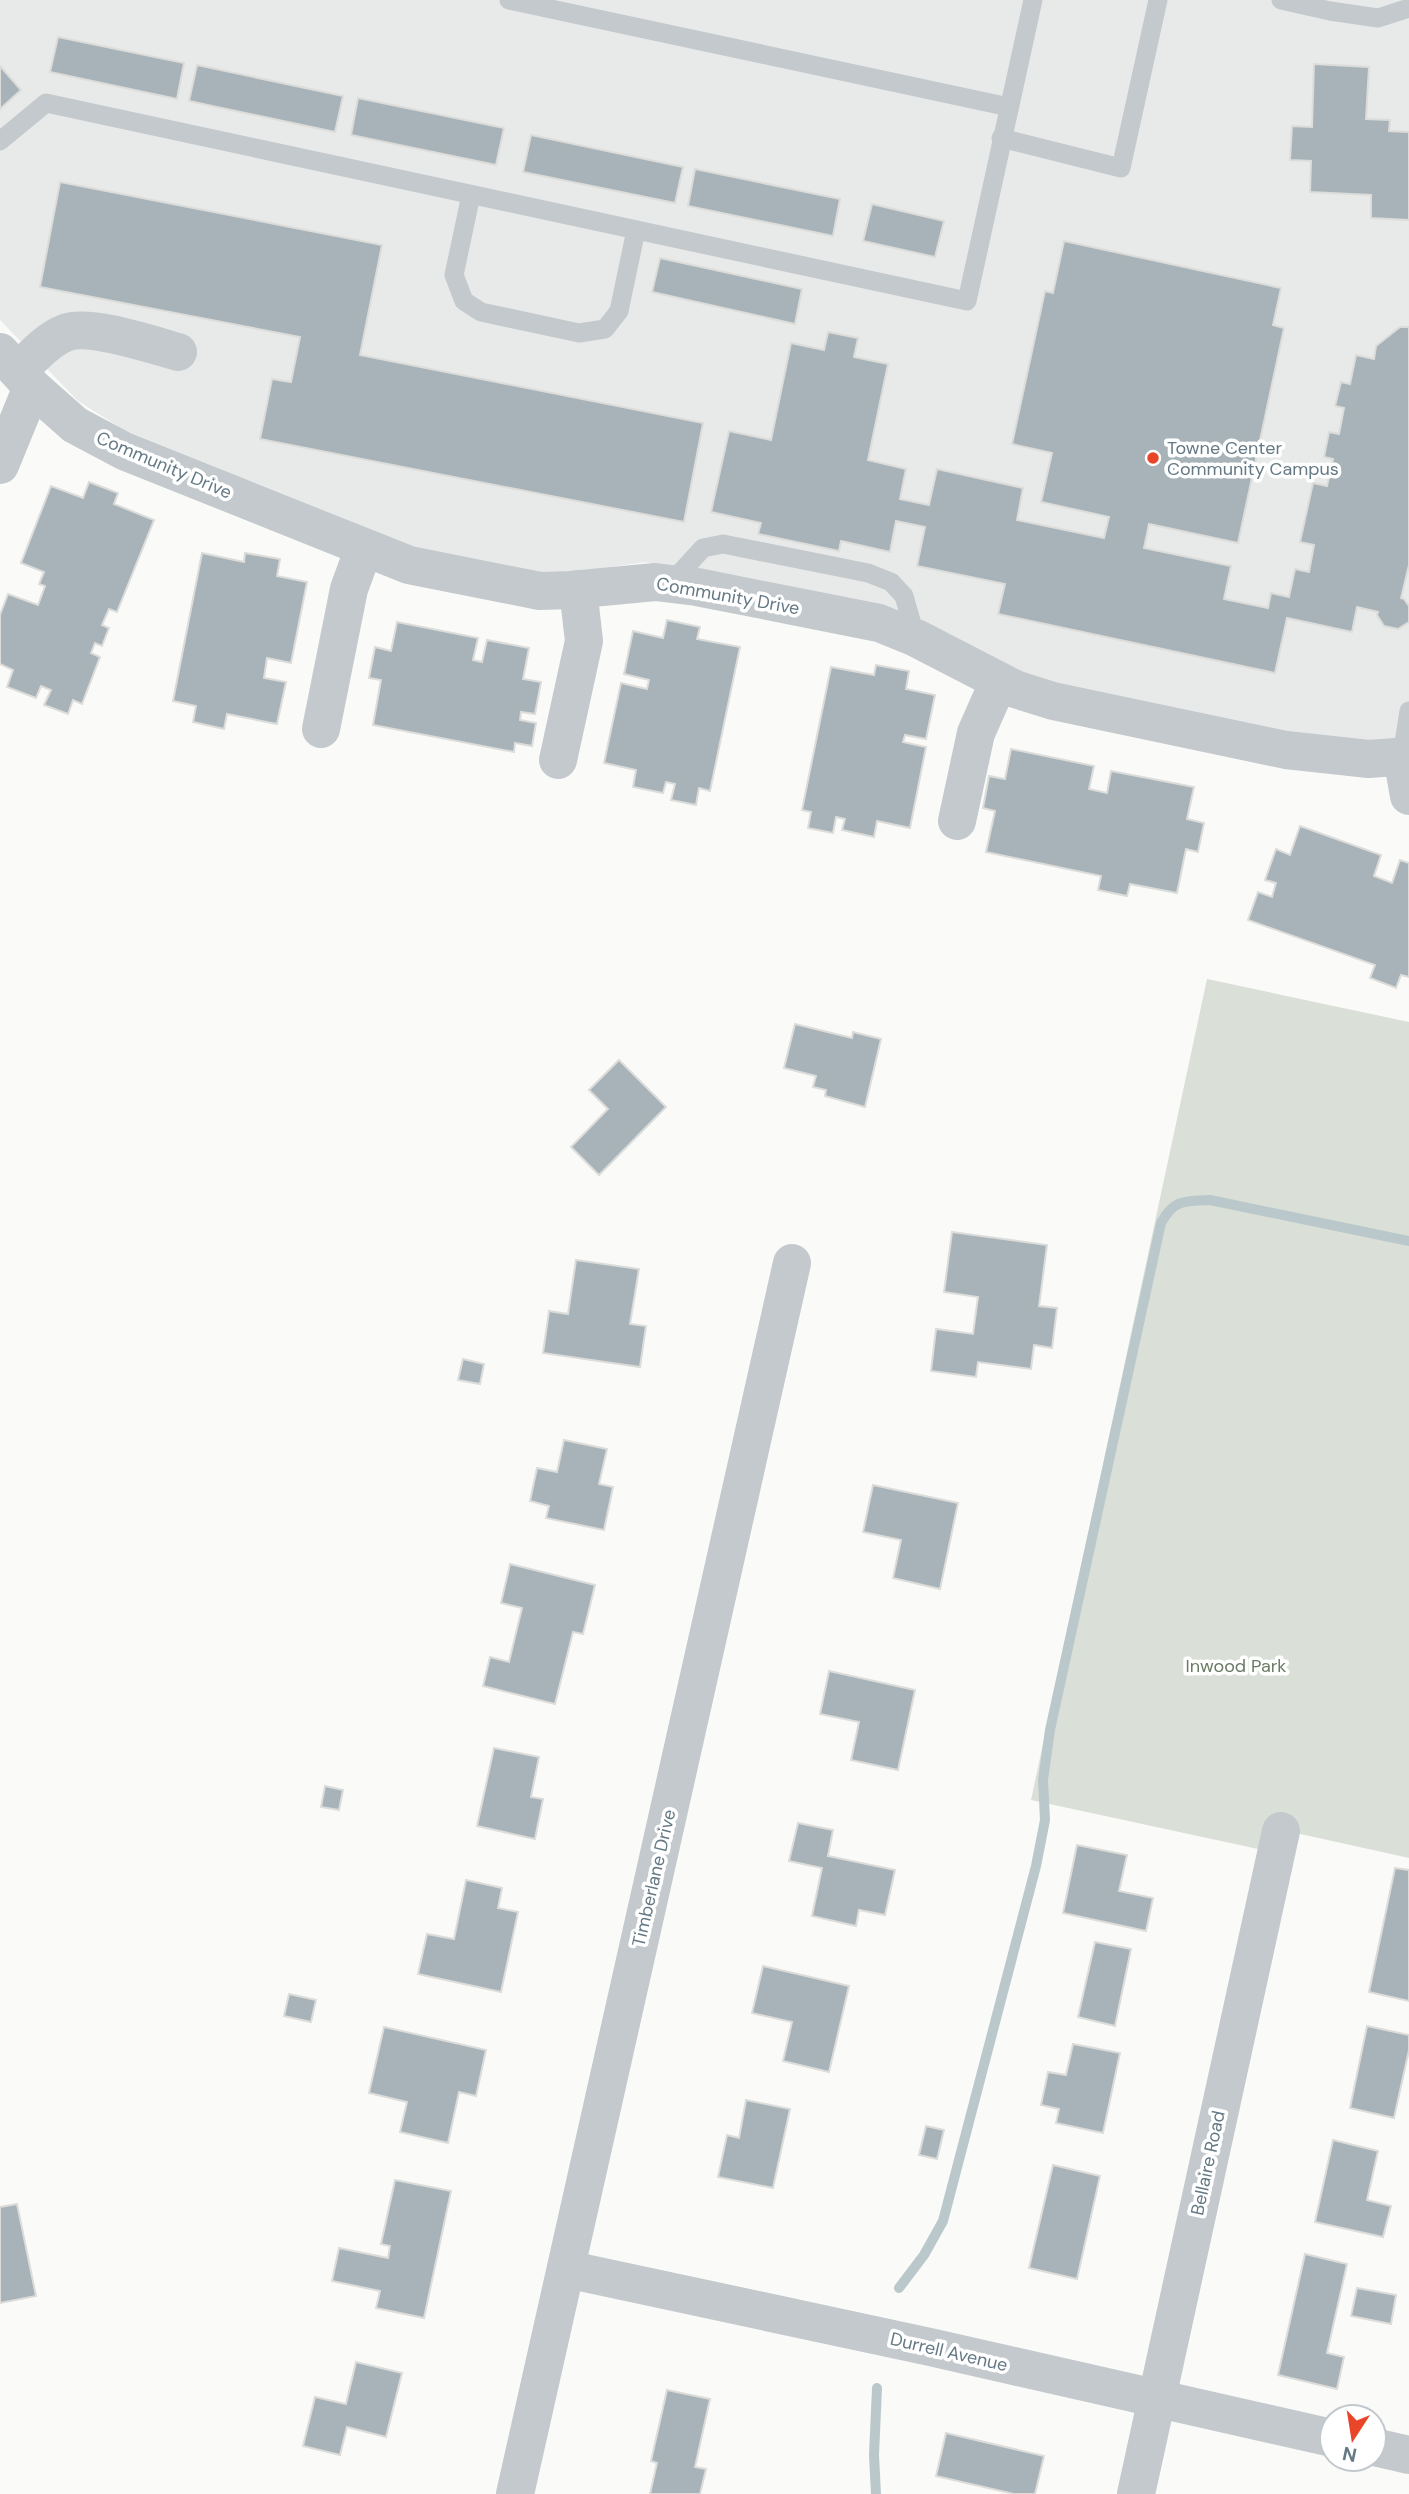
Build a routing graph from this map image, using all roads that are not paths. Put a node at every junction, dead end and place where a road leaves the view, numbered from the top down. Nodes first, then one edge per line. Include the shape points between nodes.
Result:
1 (509, 0) edge
2 (1033, 0) edge
3 (1158, 0) edge
4 (1281, 0) edge
5 (1409, 8) edge
6 (1009, 107) junction
7 (1001, 138) junction
8 (0, 141) edge
9 (471, 195) junction
10 (636, 230) junction
11 (178, 352) dead end
12 (17, 370) edge
13 (0, 465) edge
14 (364, 548) junction
15 (578, 589) junction
16 (999, 681) junction
17 (1409, 711) edge
18 (321, 729) dead end
19 (1405, 756) edge
20 (558, 760) dead end
21 (1409, 796) edge
22 (957, 821) dead end
23 (792, 1263) dead end
24 (1281, 1832) dead end
25 (566, 2269) junction
26 (1156, 2399) junction
27 (1318, 2435) edge
28 (1388, 2450) edge
29 (1409, 2455) edge
30 (515, 2494) edge
31 (1136, 2494) edge

1 - 6 lane
2 - 6 lane
3 - 7 lane via 1121,168
4 - 5 lane via 1378,19
6 - 7 lane
7 - 10 lane via 967,301
8 - 9 lane via 46,103
9 - 10 lane
9 - 10 lane via 454,275 464,301 481,312 579,333 605,329 619,311
11 - 12 street via 86,330 66,332
12 - 13 street
12 - 14 street, Community Drive via 75,425 124,451
14 - 15 street, Community Drive via 410,565 504,585
14 - 18 street via 349,589
15 - 16 street, Community Drive via 655,582 879,623
15 - 20 street via 584,641
16 - 19 street, Community Drive via 1053,701 1286,750 1369,758
16 - 22 street via 976,733
17 - 19 lane
19 - 21 street
23 - 25 street, Timberlane Drive
24 - 26 street, Bellaire Road
25 - 26 street, Durrell Avenue
25 - 30 street, Timberlane Drive
26 - 27 street, Durrell Avenue
26 - 31 street, Bellaire Road
28 - 29 street

